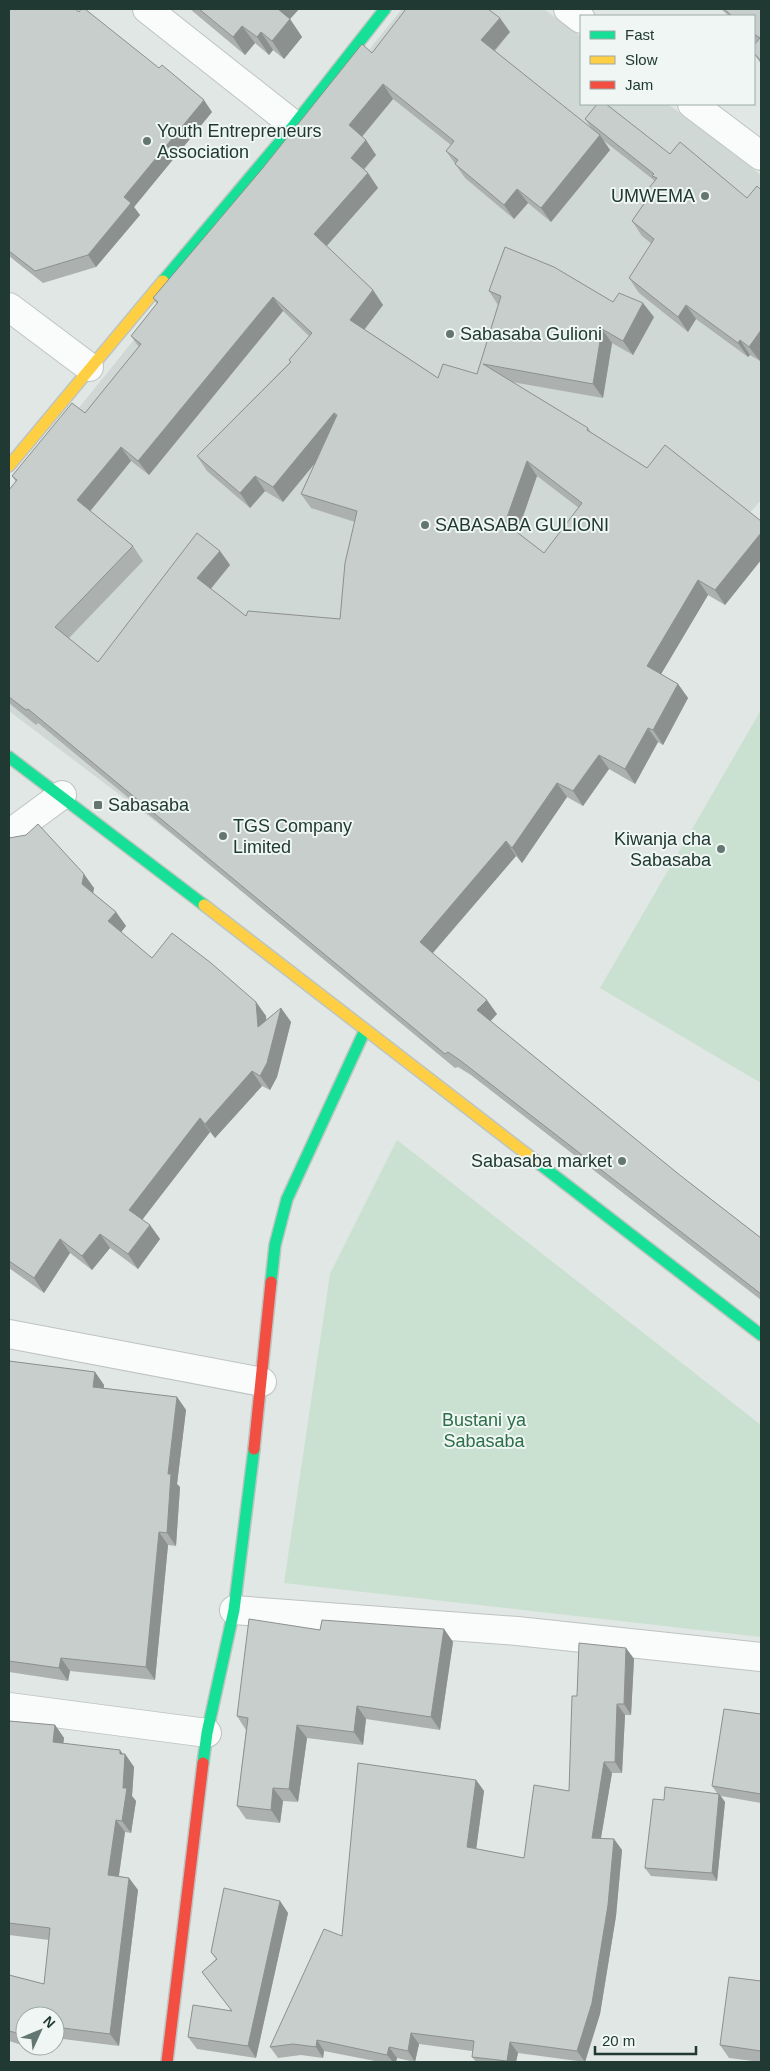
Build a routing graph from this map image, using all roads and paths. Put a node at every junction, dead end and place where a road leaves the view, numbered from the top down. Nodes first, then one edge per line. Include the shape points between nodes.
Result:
1 (147, 9) edge
2 (384, 9) edge
3 (568, 9) edge
4 (580, 18) edge
5 (693, 105) edge
6 (294, 125) junction
7 (761, 156) edge
8 (9, 307) edge
9 (89, 367) junction
10 (9, 466) edge
11 (9, 757) edge
12 (62, 795) junction
13 (9, 834) edge
14 (365, 1030) junction
15 (9, 1334) edge
16 (761, 1335) edge
17 (262, 1382) junction
18 (234, 1610) junction
19 (761, 1657) edge
20 (9, 1707) edge
21 (207, 1733) junction
22 (167, 2062) edge

1 - 6 street
2 - 6 street
3 - 4 street
5 - 7 street
6 - 9 street
8 - 9 street
9 - 10 street
11 - 12 street
12 - 13 street
12 - 14 street
14 - 16 street
14 - 17 street via 284,1207 271,1276
15 - 17 street
17 - 18 street
18 - 19 street via 517,1631
18 - 21 street
20 - 21 street
21 - 22 street

